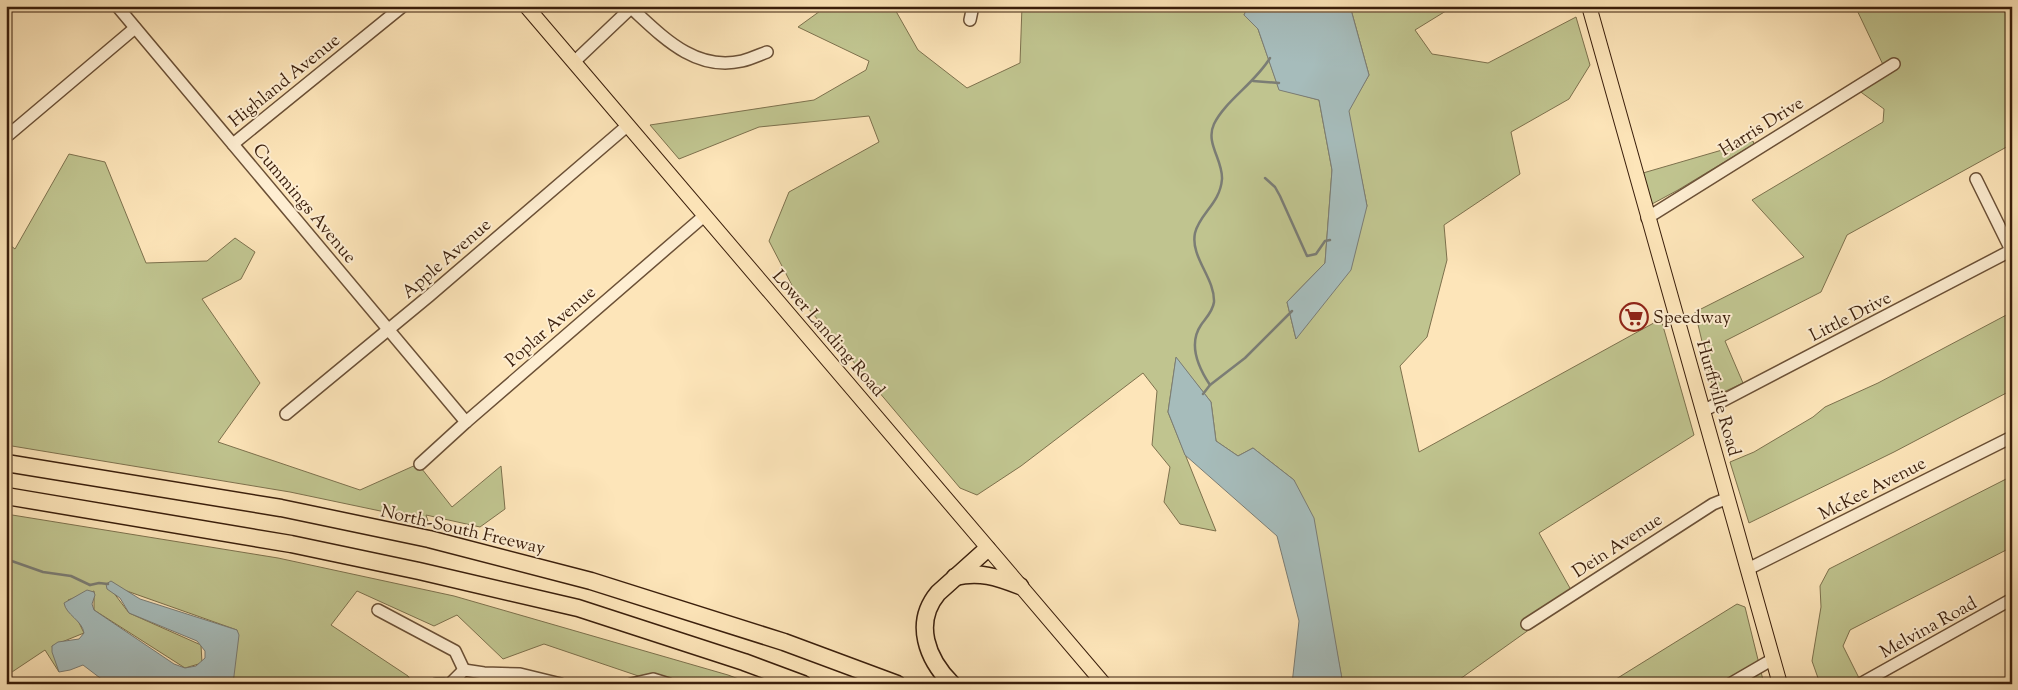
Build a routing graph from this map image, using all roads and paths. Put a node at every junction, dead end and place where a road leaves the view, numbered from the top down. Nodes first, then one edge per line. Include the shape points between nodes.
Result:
1 (117, 6) edge
2 (403, 6) edge
3 (526, 6) edge
4 (973, 6) edge
5 (1589, 6) edge
6 (631, 7) edge
7 (970, 20) dead end
8 (135, 28) junction
9 (768, 52) dead end
10 (574, 62) junction
11 (1894, 64) dead end
12 (627, 126) junction
13 (6, 137) edge
14 (233, 144) junction
15 (1976, 179) dead end
16 (704, 216) junction
17 (1647, 218) junction
18 (2012, 250) edge
19 (389, 330) junction
20 (1703, 411) junction
21 (286, 414) dead end
22 (466, 422) junction
23 (2012, 437) edge
24 (6, 463) edge
25 (420, 464) dead end
26 (6, 496) edge
27 (1728, 498) junction
28 (987, 549) junction
29 (1748, 569) junction
30 (955, 578) junction
31 (1020, 586) junction
32 (2012, 600) edge
33 (378, 610) dead end
34 (1527, 624) dead end
35 (1773, 659) junction
36 (464, 670) junction
37 (436, 684) edge
38 (444, 684) edge
39 (450, 684) edge
40 (561, 684) edge
41 (631, 684) edge
42 (669, 684) edge
43 (803, 684) edge
44 (897, 684) edge
45 (952, 684) edge
46 (1104, 684) edge
47 (1730, 684) edge
48 (1780, 684) edge
49 (1860, 684) edge

1 - 8 street, Cummings Avenue
2 - 14 street, Highland Avenue
3 - 10 main road, Lower Landing Road
4 - 7 street
5 - 17 main road, Hurffville Road
6 - 9 street via 671,45 693,56 724,63
6 - 10 street
8 - 13 street
8 - 14 street, Cummings Avenue
10 - 12 main road, Lower Landing Road
11 - 17 street, Harris Drive
12 - 16 main road, Lower Landing Road
12 - 19 street, Apple Avenue
14 - 19 street, Cummings Avenue
15 - 18 street
16 - 22 street, Poplar Avenue
16 - 28 main road, Lower Landing Road
17 - 20 main road, Hurffville Road
18 - 20 street, Little Drive
19 - 21 street, Apple Avenue
19 - 22 street, Cummings Avenue
20 - 27 main road, Hurffville Road
22 - 25 street, Poplar Avenue
23 - 29 street, McKee Avenue
24 - 44 highway, North-South Freeway via 281,508 429,539 591,581 784,642
26 - 43 highway via 291,544 578,608
27 - 29 main road, Hurffville Road
27 - 34 street, Dein Avenue via 1713,504
28 - 30 highway
28 - 31 main road, Lower Landing Road
29 - 35 main road, Hurffville Road
30 - 31 highway via 986,574
30 - 45 highway via 932,602 925,626 931,656
31 - 46 main road, Lower Landing Road
32 - 49 street, Melvina Road
33 - 36 street via 455,651
35 - 47 street
35 - 48 main road, Hurffville Road
36 - 39 street
36 - 40 street via 520,674
37 - 38 street
41 - 42 street via 653,679

